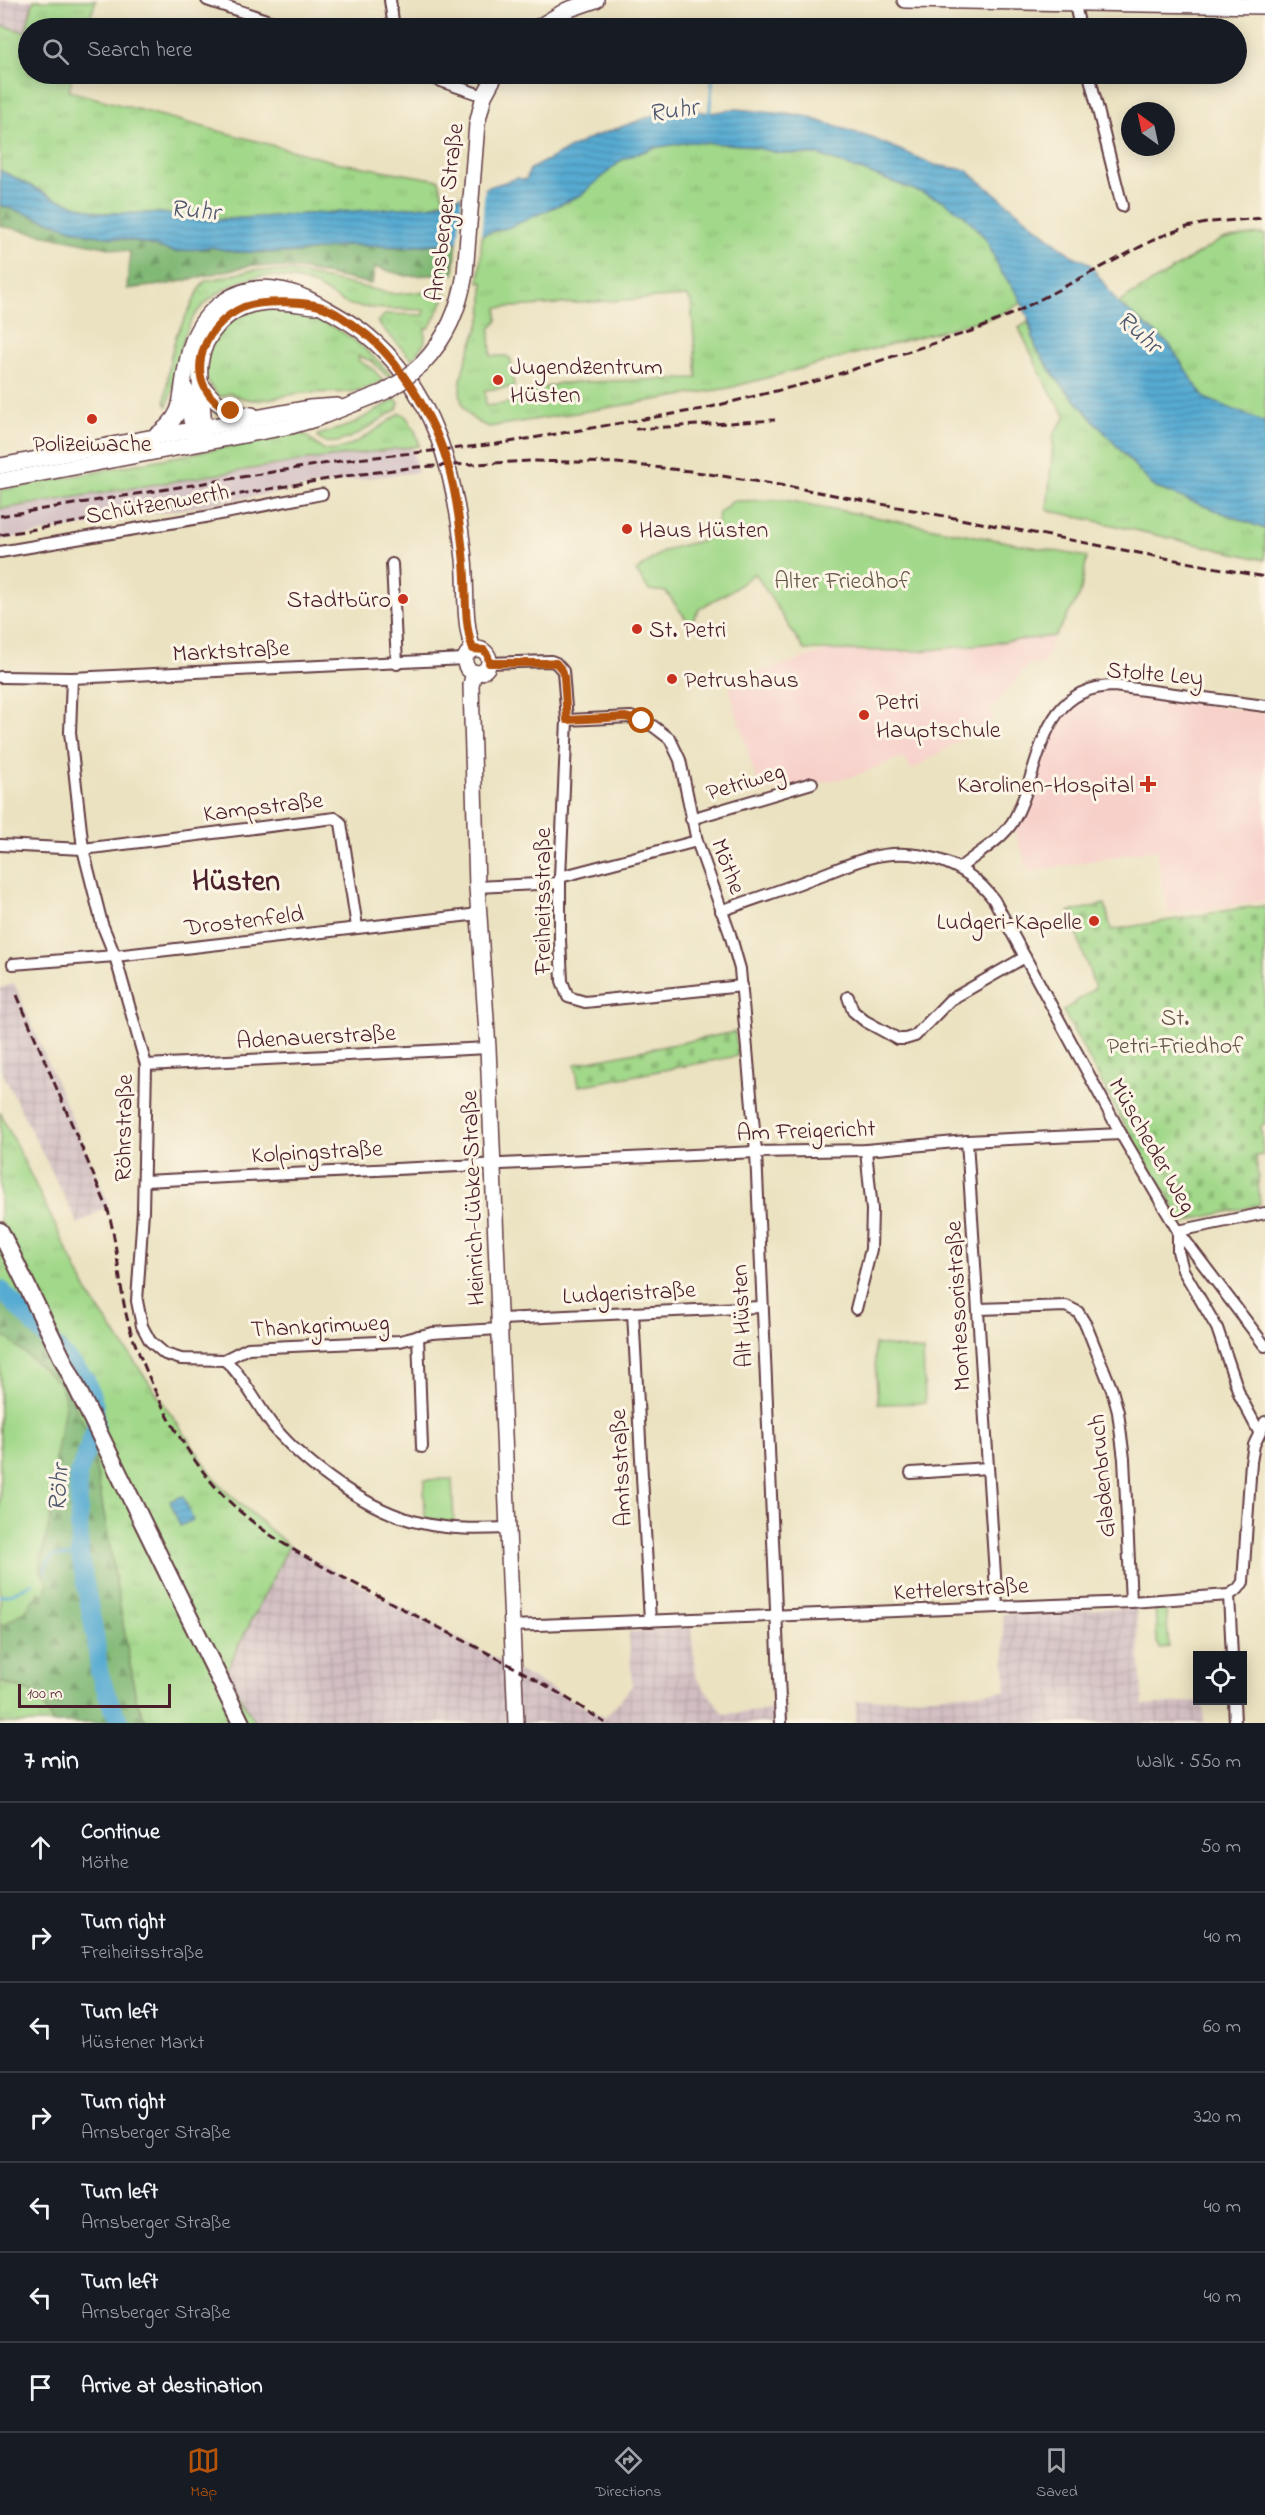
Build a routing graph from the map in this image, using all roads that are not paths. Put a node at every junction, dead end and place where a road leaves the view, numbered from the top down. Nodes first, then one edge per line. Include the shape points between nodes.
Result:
1 (207, 0) edge
2 (390, 0) edge
3 (596, 0) edge
4 (905, 0) edge
5 (1073, 1) edge
6 (1265, 6) edge
7 (260, 18) edge
8 (393, 18) edge
9 (554, 18) edge
10 (1077, 18) edge
11 (449, 84) edge
12 (490, 84) edge
13 (1092, 84) edge
14 (483, 96) junction
15 (1122, 206) dead end
16 (323, 307) junction
17 (184, 378) junction
18 (201, 383) junction
19 (343, 407) junction
20 (264, 416) junction
21 (200, 434) junction
22 (153, 438) junction
23 (0, 466) edge
24 (0, 481) edge
25 (322, 494) dead end
26 (0, 552) edge
27 (392, 564) dead end
28 (469, 654) junction
29 (489, 663) junction
30 (396, 664) junction
31 (474, 672) junction
32 (0, 677) edge
33 (72, 678) junction
34 (1265, 706) edge
35 (567, 720) junction
36 (812, 783) dead end
37 (691, 819) junction
38 (697, 842) junction
39 (0, 845) edge
40 (83, 849) junction
41 (960, 868) junction
42 (560, 880) junction
43 (477, 887) junction
44 (721, 911) junction
45 (479, 914) junction
46 (357, 927) junction
47 (115, 957) junction
48 (1025, 957) junction
49 (13, 964) dead end
50 (742, 986) junction
51 (848, 997) dead end
52 (488, 1048) junction
53 (146, 1065) junction
54 (1121, 1134) junction
55 (967, 1142) junction
56 (866, 1150) junction
57 (756, 1152) junction
58 (493, 1164) junction
59 (144, 1181) junction
60 (1265, 1213) edge
61 (0, 1231) edge
62 (1178, 1231) junction
63 (761, 1307) junction
64 (856, 1309) dead end
65 (979, 1309) junction
66 (633, 1313) junction
67 (499, 1324) junction
68 (418, 1336) junction
69 (150, 1341) joint
70 (1265, 1346) edge
71 (224, 1360) junction
72 (1262, 1427) edge
73 (422, 1447) dead end
74 (988, 1468) junction
75 (911, 1473) dead end
76 (508, 1528) junction
77 (1229, 1595) junction
78 (1131, 1602) junction
79 (997, 1606) junction
80 (777, 1616) junction
81 (650, 1621) junction
82 (512, 1626) junction
83 (1232, 1651) edge
84 (1234, 1705) edge
85 (241, 1723) edge
86 (516, 1723) edge
87 (781, 1723) edge
88 (1235, 1723) edge

1 - 7 street
2 - 8 street
3 - 9 street
4 - 5 street
5 - 6 street
5 - 10 street
11 - 14 street
12 - 14 street, Arnsberger Straße
13 - 15 street
14 - 19 street, Arnsberger Straße, bridge via 477,124 465,274 449,328 438,346 402,381
16 - 17 street via 298,293 277,288 252,289 229,297 196,330
16 - 18 street via 265,302 229,315 207,341 200,365
16 - 28 street via 356,326 382,348 414,391 441,439 459,508
17 - 21 street
17 - 22 street via 177,412
18 - 20 street, Arnsberger Straße via 225,409
18 - 21 street
19 - 20 street, Arnsberger Straße
19 - 21 street, Arnsberger Straße via 309,421
20 - 21 street, Arnsberger Straße
21 - 22 street
21 - 24 street
22 - 23 street
25 - 26 street, Schützenwerth
27 - 30 street
28 - 29 street via 484,650
28 - 30 street, Marktstraße
28 - 31 street via 467,668
29 - 31 street via 485,670
29 - 35 street, Freiheitsstraße via 550,661 560,666
30 - 33 street, Marktstraße
31 - 43 street, Heinrich-Lübke-Straße via 471,685
32 - 33 street, Marktstraße
33 - 40 street, Röhrstraße via 70,732
34 - 41 street, Stolte Ley via 1114,686 1078,696 1062,708 1047,730 1010,825
35 - 37 street, Möthe via 631,717 664,733 680,760
35 - 42 street, Freiheitsstraße
36 - 37 street, Petriweg
37 - 38 street, Möthe
38 - 42 street
38 - 44 street, Möthe
39 - 40 street
40 - 46 street, Kampstraße via 335,818 341,823
40 - 47 street, Röhrstraße via 102,924
41 - 44 street, Möthe via 926,857 890,854 853,863
41 - 48 street, Müscheder Weg via 989,893
42 - 43 street
42 - 50 street, Freiheitsstraße via 560,940 568,997 578,1001
43 - 45 street, Heinrich-Lübke-Straße
44 - 50 street, Alt Hüsten via 734,946
45 - 46 street, Drostenfeld
45 - 52 street, Heinrich-Lübke-Straße
46 - 47 street, Drostenfeld
47 - 49 street, Drostenfeld
47 - 53 street, Röhrstraße
48 - 51 street via 950,1000 908,1039 898,1039 859,1017
48 - 54 street, Müscheder Weg
50 - 57 street, Alt Hüsten
52 - 53 street, Adenauerstraße
52 - 58 street, Heinrich-Lübke-Straße
53 - 59 street, Röhrstraße
54 - 55 street, Am Freigericht
54 - 62 street, Müscheder Weg
55 - 56 street, Am Freigericht
55 - 65 street, Montessoristraße
56 - 57 street, Am Freigericht
56 - 64 street via 871,1249
57 - 58 street, Am Freigericht
57 - 63 street, Alt Hüsten
58 - 59 street, Kolpingstraße
58 - 67 street, Heinrich-Lübke-Straße
59 - 69 street, Röhrstraße via 136,1301
60 - 62 street
61 - 85 main road
62 - 70 street, Müscheder Weg
62 - 72 street via 1178,1251 1186,1277 1217,1328 1240,1396
63 - 66 street, Ludgeristraße
63 - 80 street, Alt Hüsten
65 - 74 street, Montessoristraße
65 - 78 street, Gladenbruch via 1060,1305 1071,1307 1083,1320 1112,1390 1120,1422
66 - 67 street, Ludgeristraße
66 - 81 street, Amtsstraße
67 - 68 street, Thankgrimweg
67 - 76 street, Heinrich-Lübke-Straße
68 - 71 street, Thankgrimweg via 400,1341 248,1348
68 - 73 street
69 - 71 street, Thankgrimweg via 177,1359
71 - 76 street via 290,1445 339,1484 423,1524
72 - 77 street via 1251,1462 1243,1582
74 - 75 street
74 - 79 street, Montessoristraße
76 - 82 street, Heinrich-Lübke-Straße
77 - 78 street, Kettelerstraße
77 - 83 street
78 - 79 street, Kettelerstraße
79 - 80 street, Kettelerstraße
80 - 81 street, Kettelerstraße
80 - 87 street, Alt Hüsten
81 - 82 street, Kettelerstraße
82 - 86 street, Heinrich-Lübke-Straße
84 - 88 street

